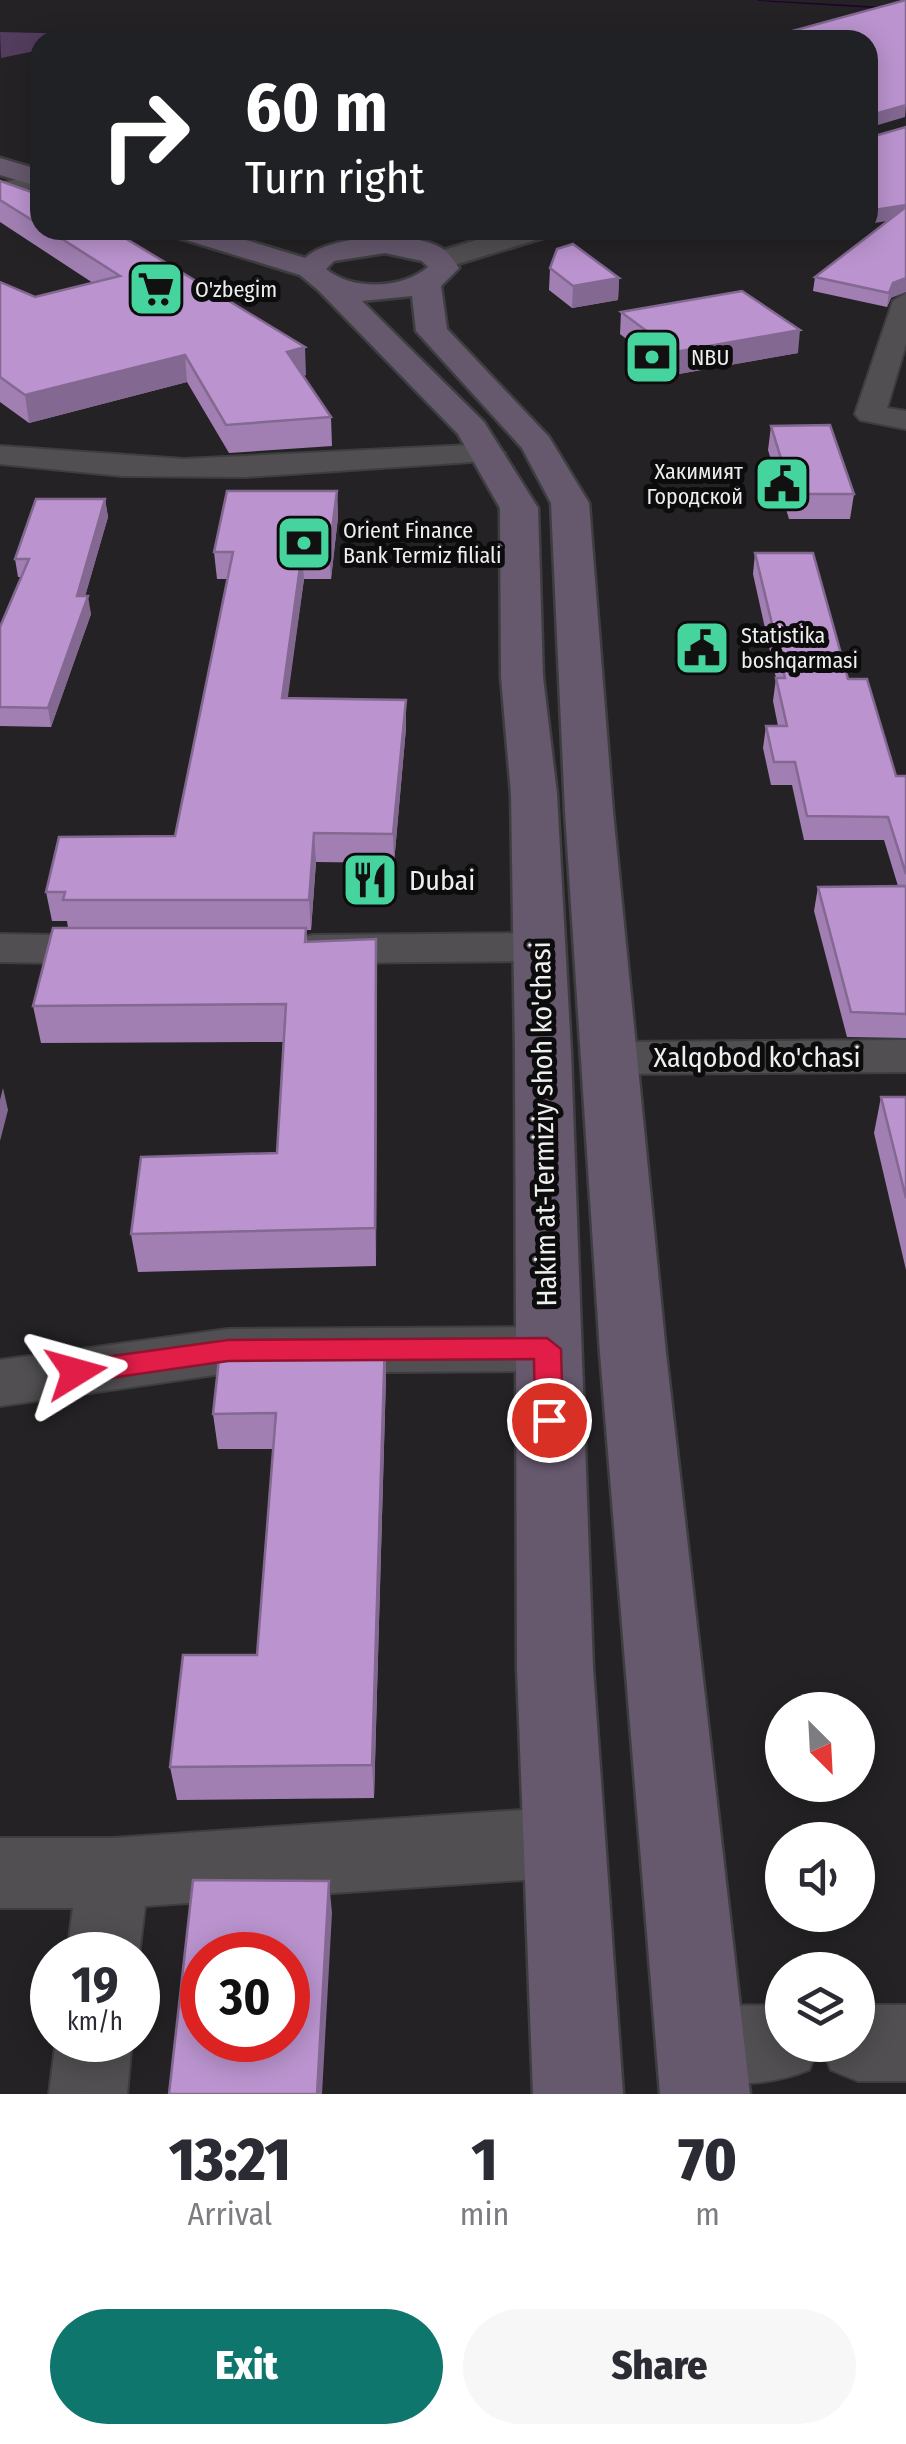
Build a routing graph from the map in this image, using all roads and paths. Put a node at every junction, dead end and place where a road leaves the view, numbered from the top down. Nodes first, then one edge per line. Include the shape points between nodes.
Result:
1 (0, 150) edge
2 (30, 160) edge
3 (0, 166) edge
4 (30, 176) edge
5 (30, 182) edge
6 (0, 191) edge
7 (236, 240) edge
8 (287, 240) edge
9 (421, 240) edge
10 (522, 240) edge
11 (347, 261) junction
12 (433, 292) junction
13 (906, 301) edge
14 (900, 338) edge
15 (906, 420) edge
16 (490, 453) junction
17 (0, 455) edge
18 (540, 947) junction
19 (0, 948) edge
20 (150, 950) edge
21 (267, 950) edge
22 (906, 1056) edge
23 (609, 1058) junction
24 (547, 1349) junction
25 (0, 1383) edge
26 (564, 1842) junction
27 (113, 1873) junction
28 (0, 1874) edge
29 (107, 1932) edge
30 (906, 2042) edge
31 (875, 2043) edge
32 (765, 2049) edge
33 (92, 2062) edge
34 (702, 2069) edge
35 (88, 2094) edge
36 (578, 2094) edge

1 - 2 main road
3 - 4 main road
5 - 6 street
7 - 11 main road
8 - 11 main road
9 - 11 street
10 - 12 street
11 - 12 main road via 390,291
11 - 12 main road via 420,249
11 - 16 main road, Hakim at-Termiziy shoh ko'chasi
12 - 23 main road via 570,503
13 - 14 street
14 - 15 street via 870,414
16 - 17 street via 340,465 160,468 73,466
16 - 18 main road, Hakim at-Termiziy shoh ko'chasi via 518,508
18 - 21 street
18 - 24 main road, Hakim at-Termiziy shoh ko'chasi
19 - 20 street
22 - 23 street, Xalqobod ko'chasi
23 - 34 main road
24 - 25 street via 228,1351
24 - 26 main road, Hakim at-Termiziy shoh ko'chasi
26 - 27 street
26 - 36 main road, Hakim at-Termiziy shoh ko'chasi
27 - 28 street
27 - 29 street
30 - 31 street
32 - 34 street
33 - 35 street

